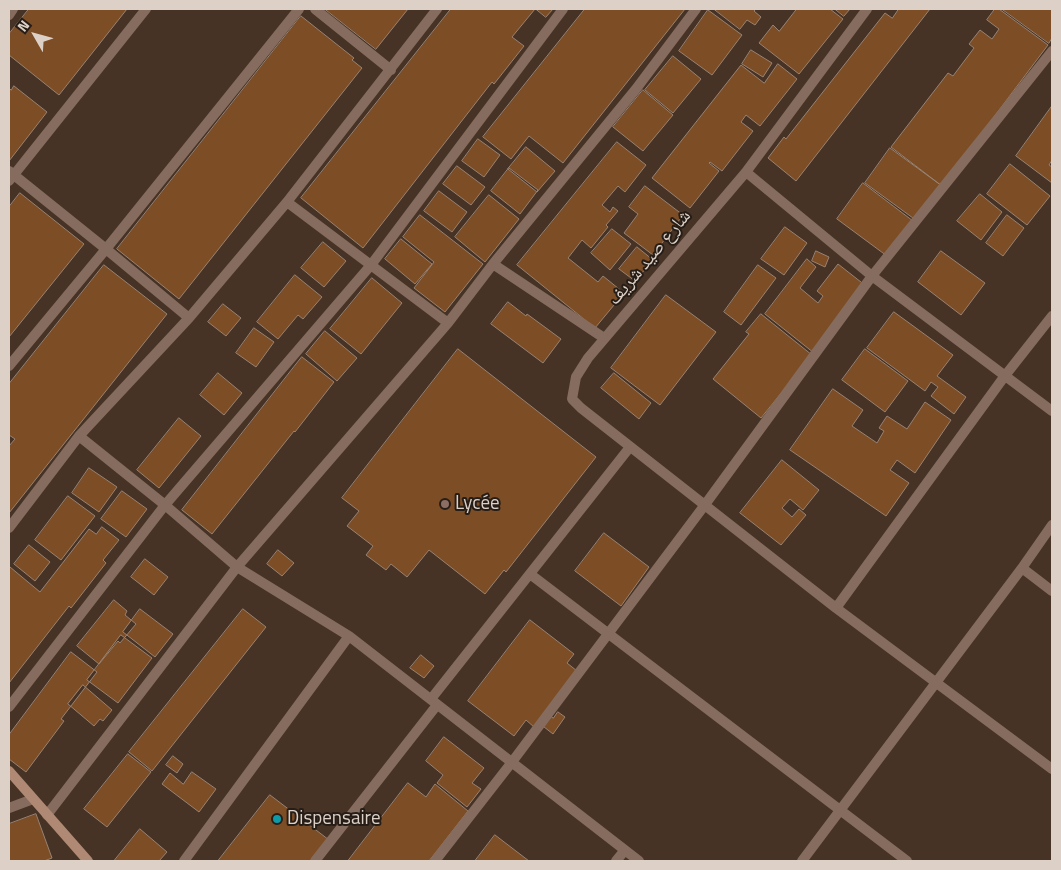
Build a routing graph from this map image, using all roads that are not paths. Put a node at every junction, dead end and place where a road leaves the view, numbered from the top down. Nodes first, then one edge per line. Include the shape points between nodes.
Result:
1 (14, 9) edge
2 (146, 9) edge
3 (299, 9) edge
4 (315, 9) edge
5 (437, 9) edge
6 (563, 9) edge
7 (696, 9) edge
8 (867, 9) edge
9 (9, 15) edge
10 (1051, 55) edge
11 (391, 70) junction
12 (746, 172) junction
13 (11, 175) edge
14 (287, 202) junction
15 (106, 249) junction
16 (493, 264) junction
17 (372, 265) junction
18 (872, 276) junction
19 (1052, 316) edge
20 (189, 318) junction
21 (448, 323) junction
22 (604, 338) junction
23 (9, 366) edge
24 (1004, 376) junction
25 (1052, 411) edge
26 (79, 436) junction
27 (630, 447) junction
28 (166, 505) junction
29 (704, 506) junction
30 (1052, 525) edge
31 (9, 528) edge
32 (237, 567) junction
33 (1022, 568) junction
34 (530, 574) junction
35 (1052, 591) edge
36 (836, 608) junction
37 (608, 634) junction
38 (349, 636) junction
39 (936, 682) junction
40 (434, 702) junction
41 (9, 708) edge
42 (512, 762) junction
43 (1052, 769) edge
44 (9, 771) edge
45 (33, 800) junction
46 (9, 808) edge
47 (840, 812) junction
48 (47, 815) junction
49 (625, 850) junction
50 (88, 861) edge
51 (184, 861) edge
52 (315, 861) edge
53 (434, 861) edge
54 (616, 861) edge
55 (640, 861) edge
56 (802, 861) edge
57 (907, 861) edge

1 - 9 street
2 - 13 street
3 - 15 street
4 - 11 street
5 - 11 street
6 - 17 street
7 - 16 street via 636,89
8 - 12 street, شارع صيد شريف
10 - 18 street
11 - 14 street
12 - 18 street
12 - 22 street, شارع صيد شريف
13 - 15 street
14 - 17 street
14 - 20 street
15 - 20 street
15 - 23 street
16 - 21 street
16 - 22 street
17 - 21 street
17 - 28 street
18 - 24 street
18 - 29 street
19 - 24 street
20 - 26 street
21 - 32 street
22 - 27 street, شارع صيد شريف via 576,377 572,398
24 - 25 street
24 - 36 street
26 - 28 street
26 - 31 street
27 - 29 street, شارع صيد شريف
27 - 34 street
28 - 32 street
28 - 41 street
29 - 36 street, شارع صيد شريف
29 - 37 street
30 - 33 street
32 - 38 street
32 - 48 street
33 - 35 street
33 - 39 street
34 - 37 street
34 - 40 street
36 - 39 street, شارع صيد شريف
37 - 42 street
37 - 47 street
38 - 40 street
38 - 51 street
39 - 43 street, شارع صيد شريف
39 - 47 street
40 - 42 street
40 - 52 street
42 - 49 street
42 - 53 street
44 - 45 street
45 - 46 street
45 - 48 street
47 - 56 street
47 - 57 street
48 - 50 street
49 - 54 street
49 - 55 street

